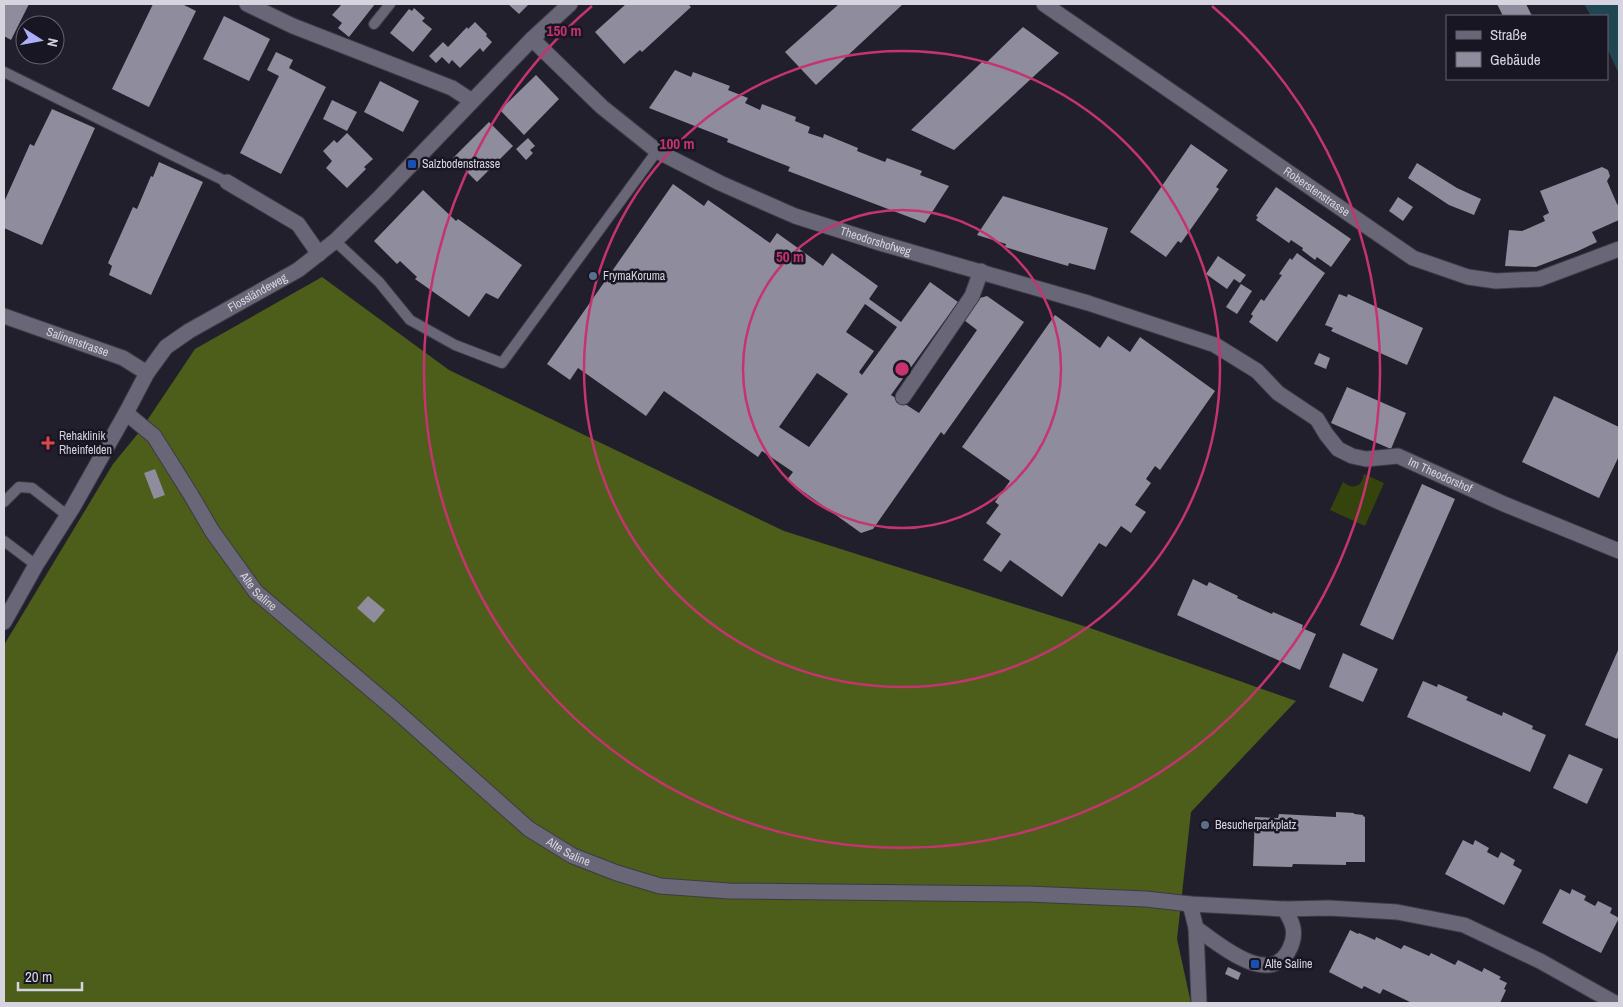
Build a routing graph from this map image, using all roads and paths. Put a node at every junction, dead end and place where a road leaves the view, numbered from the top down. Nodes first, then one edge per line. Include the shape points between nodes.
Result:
1 (248, 4) edge
2 (390, 4) edge
3 (570, 4) edge
4 (1044, 4) edge
5 (374, 24) dead end
6 (532, 39) junction
7 (4, 72) edge
8 (472, 101) junction
9 (658, 152) junction
10 (227, 182) joint
11 (335, 241) junction
12 (1619, 248) edge
13 (319, 254) junction
14 (981, 272) junction
15 (4, 316) edge
16 (1257, 371) joint
17 (147, 373) junction
18 (903, 397) dead end
19 (126, 413) junction
20 (4, 502) edge
21 (68, 516) junction
22 (4, 541) edge
23 (1619, 551) edge
24 (36, 565) junction
25 (4, 622) edge
26 (1190, 904) junction
27 (1284, 909) junction
28 (1196, 928) junction
29 (1198, 1003) edge
30 (1615, 1003) edge

1 - 8 street via 293,26 452,88
2 - 5 lane
3 - 6 street, Flossländeweg
4 - 12 street, Roberstenstrasse via 1413,258 1468,278 1496,281 1539,279
6 - 8 street, Flossländeweg
6 - 9 street, Theodorshofweg via 602,106
7 - 10 lane
8 - 11 street, Flossländeweg
9 - 11 lane via 502,363 455,345 410,320 379,282
9 - 14 street, Theodorshofweg via 795,216
10 - 13 street via 298,224
11 - 13 street, Flossländeweg
13 - 17 street, Flossländeweg via 298,270 166,346
14 - 16 street, Theodorshofweg via 1215,345
14 - 18 street via 972,296
15 - 17 street, Salinenstrasse via 123,358
16 - 23 street, Im Theodorshof via 1278,393 1318,419 1338,449 1352,456 1366,460 1398,456
17 - 19 street, Flossländeweg
19 - 21 street, Flossländeweg
19 - 26 street, Alte Saline via 154,436 212,531 256,592 529,829 573,856 660,886 729,891 1028,894
20 - 21 lane via 19,487 32,488
21 - 24 street, Flossländeweg
22 - 24 lane
24 - 25 street, Flossländeweg
26 - 27 street, Alte Saline
26 - 28 street
27 - 28 street via 1292,922 1293,941 1279,962 1270,965 1254,964 1235,955
27 - 30 street, Alte Saline via 1397,912 1464,925 1540,961
28 - 29 street

